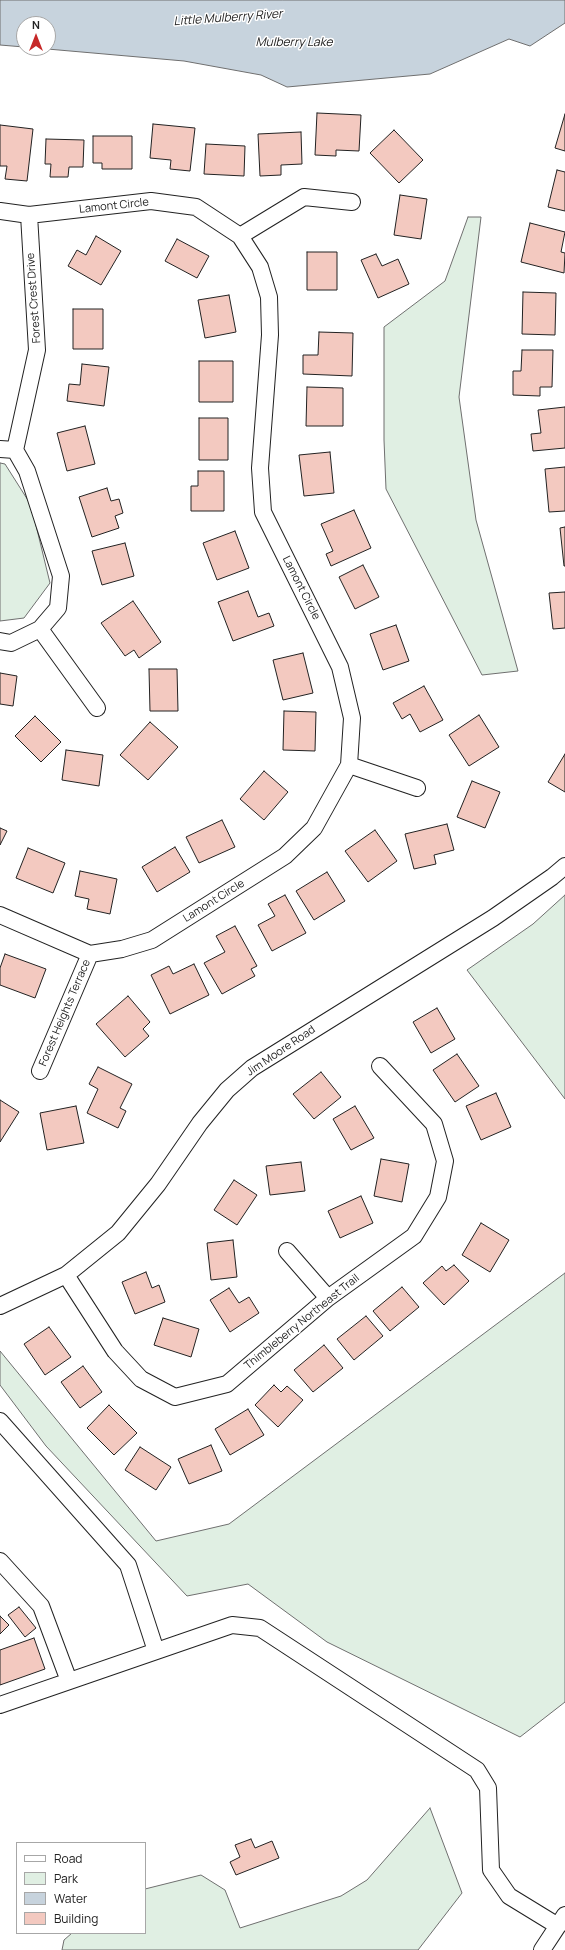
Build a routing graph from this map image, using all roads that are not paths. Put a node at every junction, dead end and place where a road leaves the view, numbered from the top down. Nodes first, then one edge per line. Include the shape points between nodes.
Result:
1 (352, 202) dead end
2 (0, 211) edge
3 (29, 215) junction
4 (240, 236) junction
5 (8, 450) edge
6 (40, 629) junction
7 (0, 641) edge
8 (97, 708) dead end
9 (349, 765) junction
10 (417, 788) dead end
11 (565, 866) edge
12 (0, 915) edge
13 (90, 954) junction
14 (380, 1066) dead end
15 (40, 1071) dead end
16 (287, 1251) dead end
17 (66, 1276) junction
18 (328, 1298) junction
19 (0, 1306) edge
20 (1, 1424) edge
21 (0, 1561) edge
22 (156, 1651) junction
23 (69, 1681) junction
24 (0, 1705) edge
25 (561, 1920) edge
26 (542, 1950) edge

1 - 4 street via 304,197
2 - 3 street, Lamont Circle
3 - 4 street, Lamont Circle via 152,201 196,207
3 - 5 street, Forest Crest Drive via 37,350
4 - 9 street, Lamont Circle via 260,267 269,297 270,335 260,468 263,512 340,666 352,718
5 - 6 street, Forest Crest Drive via 27,471 61,576 58,608
6 - 7 street, Forest Crest Drive via 10,643
6 - 8 street
9 - 10 street
9 - 13 street, Lamont Circle via 314,828 285,856 152,940 122,949
11 - 17 street, Jim Moore Road via 493,918 252,1068 227,1090 214,1106 158,1184 118,1233
12 - 13 street
13 - 15 street, Forest Heights Terrace
14 - 18 street, Thimbleberry Northeast Trail via 434,1124 445,1161 438,1197 414,1236
16 - 18 street
17 - 18 street, Thimbleberry Northeast Trail via 115,1351 141,1379 175,1396 227,1384
17 - 19 street, Jim Moore Road
20 - 22 street via 128,1565
21 - 23 street via 41,1606
22 - 23 street
22 - 25 street via 232,1625 260,1628 477,1770 488,1788 491,1870 510,1896
23 - 24 street
25 - 26 street

